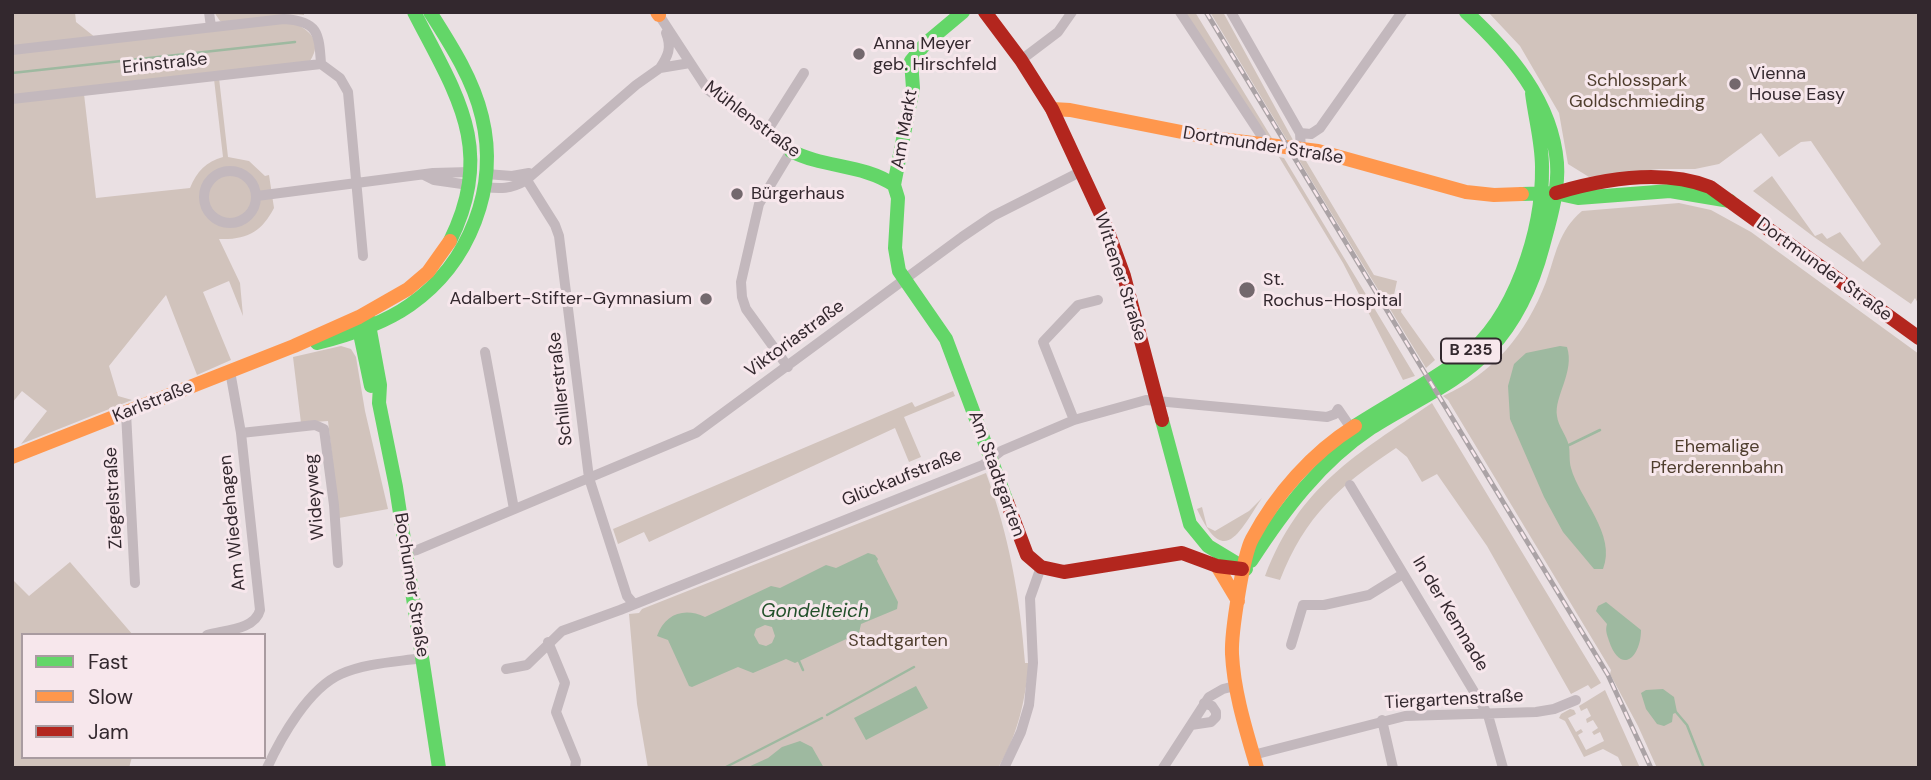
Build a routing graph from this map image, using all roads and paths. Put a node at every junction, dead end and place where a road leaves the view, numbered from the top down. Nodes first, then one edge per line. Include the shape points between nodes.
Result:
1 (209, 12) edge
2 (414, 12) edge
3 (430, 12) edge
4 (962, 12) edge
5 (985, 12) edge
6 (1072, 12) edge
7 (1180, 12) edge
8 (1231, 12) edge
9 (1402, 12) edge
10 (1466, 12) edge
11 (658, 13) edge
12 (211, 27) junction
13 (12, 50) edge
14 (1021, 60) junction
15 (321, 64) junction
16 (692, 67) junction
17 (660, 68) junction
18 (804, 74) dead end
19 (12, 99) edge
20 (1052, 109) junction
21 (1317, 131) junction
22 (766, 133) junction
23 (1300, 133) junction
24 (1262, 145) junction
25 (1301, 149) junction
26 (791, 151) junction
27 (1318, 151) junction
28 (1082, 171) junction
29 (469, 178) junction
30 (524, 178) junction
31 (485, 180) junction
32 (357, 183) junction
33 (894, 185) junction
34 (1548, 193) junction
35 (257, 195) junction
36 (363, 256) dead end
37 (904, 282) junction
38 (1098, 300) dead end
39 (364, 322) junction
40 (1919, 338) edge
41 (485, 352) dead end
42 (788, 367) junction
43 (230, 371) junction
44 (1157, 402) junction
45 (126, 413) junction
46 (1074, 420) junction
47 (1351, 428) junction
48 (241, 433) junction
49 (12, 457) edge
50 (992, 458) junction
51 (589, 478) junction
52 (1350, 485) dead end
53 (514, 509) junction
54 (1190, 524) junction
55 (406, 552) junction
56 (1182, 553) junction
57 (338, 563) dead end
58 (1041, 566) junction
59 (1217, 566) junction
60 (1246, 569) junction
61 (1403, 574) junction
62 (135, 583) dead end
63 (1238, 601) junction
64 (633, 603) junction
65 (215, 633) edge
66 (548, 642) junction
67 (1291, 645) dead end
68 (422, 658) junction
69 (506, 669) dead end
70 (1235, 686) junction
71 (1576, 700) dead end
72 (1204, 703) junction
73 (1488, 715) junction
74 (1382, 720) junction
75 (1191, 725) junction
76 (1255, 761) edge
77 (267, 768) edge
78 (439, 768) edge
79 (575, 768) edge
80 (1004, 768) edge
81 (1163, 768) edge
82 (1393, 768) edge
83 (1503, 768) edge

1 - 12 street, Erinstraße
2 - 29 main road via 463,109 471,152
3 - 31 main road via 476,96 487,142
4 - 33 main road, Am Markt via 911,61 913,88
5 - 14 main road, Wittener Straße
6 - 14 street via 1058,32
7 - 24 street via 1261,135
8 - 23 street
9 - 21 street
10 - 34 main road, B 235 via 1506,52 1548,120 1557,163
11 - 16 street, Mühlenstraße
11 - 17 street via 670,44
12 - 13 street, Erinstraße
12 - 15 street, Erinstraße via 304,21 317,33
14 - 20 main road, Wittener Straße
15 - 19 street, Erinstraße
15 - 32 street via 345,83 348,92
16 - 17 street
16 - 22 street, Mühlenstraße via 708,90
17 - 30 street via 623,94 532,178
18 - 22 street
20 - 24 main road, Dortmunder Straße
20 - 28 main road, Wittener Straße
21 - 23 street
21 - 27 street
22 - 26 street, Mühlenstraße
23 - 25 street
24 - 25 main road, Dortmunder Straße
25 - 27 main road, Dortmunder Straße
26 - 33 main road, Mühlenstraße via 804,159 883,177
26 - 42 street via 759,204 741,282 746,309
27 - 34 main road, Dortmunder Straße via 1465,192
28 - 37 street, Viktoriastraße via 993,216
28 - 44 main road, Wittener Straße via 1118,258
29 - 31 main road
29 - 32 street via 456,171
29 - 39 main road via 454,234 434,266 410,290
30 - 31 street via 514,187 502,189
30 - 51 street, Schillerstraße via 559,236
31 - 39 main road via 478,216 445,273 411,304
32 - 35 street
32 - 36 street
33 - 37 main road, Am Stadtgarten via 897,260
34 - 40 main road, Dortmunder Straße via 1577,185 1671,178 1703,184
34 - 47 main road, B 235 via 1515,293 1481,342
34 - 60 main road, B 235 via 1533,282 1510,325 1470,367 1331,458 1293,498
35 - 35 street via 247,177 227,171 213,177 204,200 214,218 230,224 253,212
37 - 42 street, Viktoriastraße
37 - 50 main road, Am Stadtgarten via 946,339
38 - 46 street via 1078,305 1043,342
39 - 43 main road, Karlstraße via 336,338 295,346
39 - 55 main road, Bochumer Straße via 371,387 379,403
41 - 53 street
42 - 51 street, Viktoriastraße via 696,433
43 - 45 main road, Karlstraße
43 - 48 street, Am Wiedehagen
44 - 46 street, Glückaufstraße via 1146,400
44 - 47 street, Glückaufstraße via 1327,417 1338,409
44 - 54 main road, Wittener Straße
45 - 49 main road, Karlstraße
45 - 62 street, Ziegelstraße
46 - 50 street, Glückaufstraße
47 - 60 main road, B 235 via 1284,490 1251,541
48 - 57 street, Wideyweg via 315,425 324,429
48 - 65 street, Am Wiedehagen via 259,614 248,625
50 - 58 main road, Am Stadtgarten via 1023,548
50 - 64 street, Glückaufstraße
51 - 53 street, Viktoriastraße
51 - 64 street, Schillerstraße
52 - 61 street, In der Kemnade
53 - 55 street, Viktoriastraße
54 - 56 main road
54 - 60 main road, Wittener Straße via 1208,546
55 - 68 main road, Bochumer Straße
56 - 58 main road via 1064,572
56 - 59 main road
58 - 80 street via 1030,598 1033,663 1029,705
59 - 60 main road
59 - 63 main road
60 - 63 main road, B 235
61 - 67 street via 1369,595 1303,605
61 - 73 street, In der Kemnade
63 - 70 main road, B 235 via 1233,633
64 - 66 street, Glückaufstraße via 562,631
66 - 69 street, Glückaufstraße via 527,664
66 - 79 street via 565,683 556,712
68 - 77 street via 358,668 326,684 306,705
68 - 78 main road, Bochumer Straße
70 - 72 street via 1214,693
70 - 76 main road, B 235
71 - 73 street, Tiergartenstraße via 1554,709
72 - 75 street
72 - 75 street via 1212,706 1216,717 1212,722
73 - 74 street, Tiergartenstraße
73 - 83 street, In der Kemnade
74 - 76 street, Tiergartenstraße
74 - 82 street
75 - 81 street

